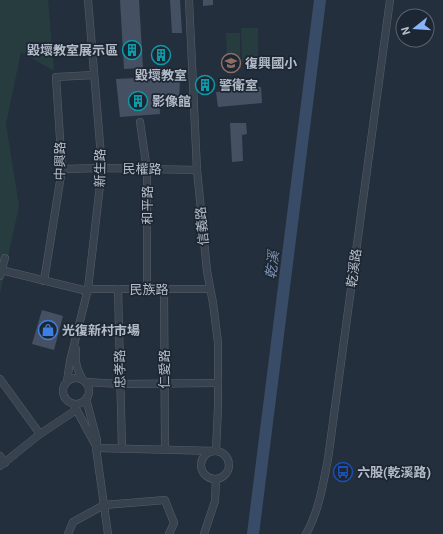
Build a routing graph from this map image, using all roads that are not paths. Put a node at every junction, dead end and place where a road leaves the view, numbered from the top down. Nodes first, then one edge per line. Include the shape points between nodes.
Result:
1 (88, 0) edge
2 (189, 0) edge
3 (390, 0) edge
4 (94, 75) junction
5 (140, 122) dead end
6 (102, 168) junction
7 (62, 169) junction
8 (147, 170) junction
9 (197, 170) junction
10 (5, 258) dead end
11 (1, 273) edge
12 (44, 281) junction
13 (118, 289) junction
14 (147, 289) junction
15 (164, 289) junction
16 (210, 289) junction
17 (87, 290) junction
18 (76, 335) junction
19 (0, 378) edge
20 (67, 381) junction
21 (84, 381) junction
22 (218, 383) junction
23 (120, 384) junction
24 (164, 384) junction
25 (86, 399) junction
26 (75, 407) junction
27 (40, 434) junction
28 (96, 448) junction
29 (122, 448) junction
30 (165, 449) junction
31 (216, 451) junction
32 (0, 456) edge
33 (2, 464) edge
34 (216, 479) junction
35 (104, 505) junction
36 (68, 534) edge
37 (108, 534) edge
38 (169, 534) edge
39 (204, 534) edge
40 (306, 534) edge

1 - 4 street, 新生路
2 - 9 street, 信義路
3 - 40 street, 乾溪路 via 328,459 313,522
4 - 6 street, 新生路
4 - 7 street, 中興路 via 56,77
5 - 8 street, 和平路
6 - 7 street, 民權路
6 - 8 street, 民權路
6 - 17 street, 新生路
7 - 12 street, 中興路
8 - 9 street, 民權路
8 - 14 street, 和平路
9 - 16 street, 信義路 via 206,271
10 - 11 street
11 - 12 street, 民族路
12 - 17 street, 民族路
13 - 14 street, 民族路
13 - 17 street, 民族路
13 - 23 street, 忠孝路
14 - 15 street, 民族路
15 - 16 street, 民族路
15 - 24 street, 仁愛路
16 - 22 street, 信義路 via 218,343
17 - 18 street, 新生路
18 - 20 street, 新生路
18 - 21 street, 新生路 via 76,363
19 - 27 street
20 - 21 street via 75,378
20 - 26 street, 新生路 via 63,392 66,400
21 - 23 street
21 - 25 street, 新生路 via 89,389
22 - 24 street
22 - 31 street, 信義路
23 - 24 street
23 - 29 street, 忠孝路
24 - 30 street, 仁愛路
25 - 26 street
25 - 28 street, 新生路 via 97,440
26 - 27 street
26 - 28 street, 新生路
27 - 33 street
28 - 29 street
28 - 35 street, 新生路
29 - 30 street
30 - 31 street
31 - 34 street via 228,458 229,467 225,475
31 - 34 street via 204,456 201,465 204,473
32 - 33 street
34 - 39 street via 215,501
35 - 36 street via 73,522
35 - 37 street, 新生路
35 - 38 street via 165,500 174,523

